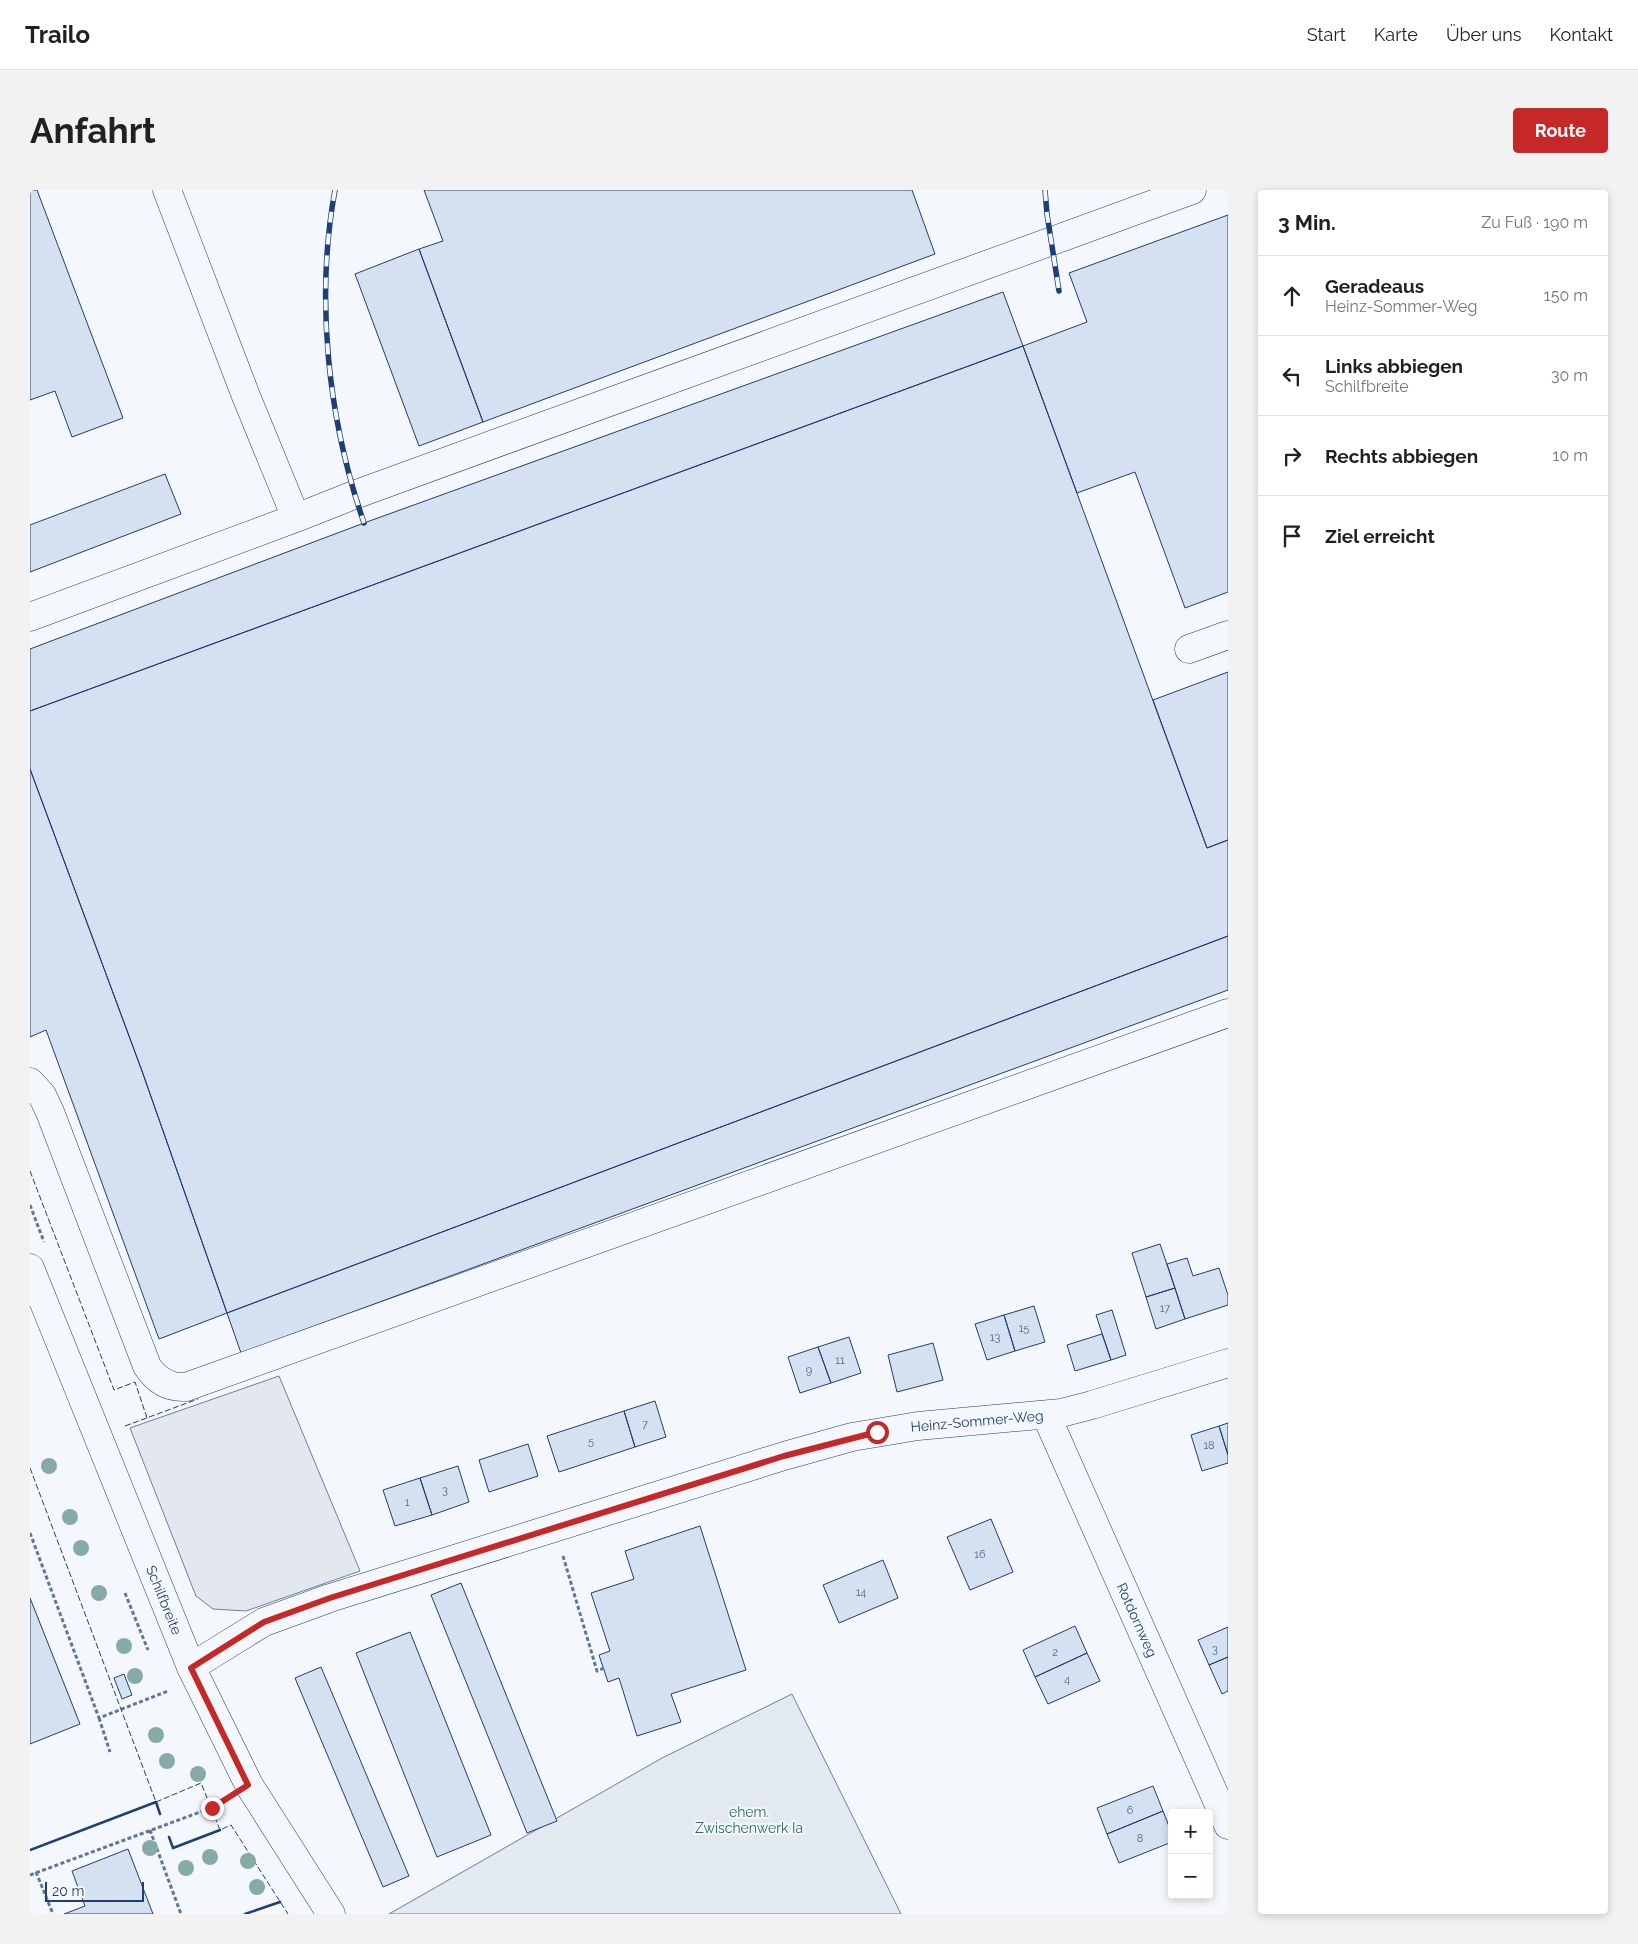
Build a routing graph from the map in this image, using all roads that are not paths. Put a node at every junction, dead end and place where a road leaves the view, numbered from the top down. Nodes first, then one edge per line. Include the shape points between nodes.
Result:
1 (167, 190) edge
2 (1192, 190) edge
3 (296, 518) junction
4 (30, 617) edge
5 (1228, 635) edge
6 (1189, 649) dead end
7 (1228, 1013) edge
8 (30, 1082) edge
9 (30, 1268) edge
10 (1228, 1363) edge
11 (1046, 1415) junction
12 (191, 1668) junction
13 (1228, 1825) edge
14 (331, 1914) edge

1 - 3 street
2 - 3 street
3 - 4 street
5 - 6 street
7 - 8 street via 186,1387 164,1383 147,1366 46,1104 38,1088
9 - 12 street, Schilfbreite
10 - 11 street, Heinz-Sommer-Weg via 1092,1405
11 - 12 street, Heinz-Sommer-Weg via 918,1426 852,1437 784,1456 330,1598 264,1622
11 - 13 street, Rotdornweg
12 - 14 street, Schilfbreite via 248,1785

